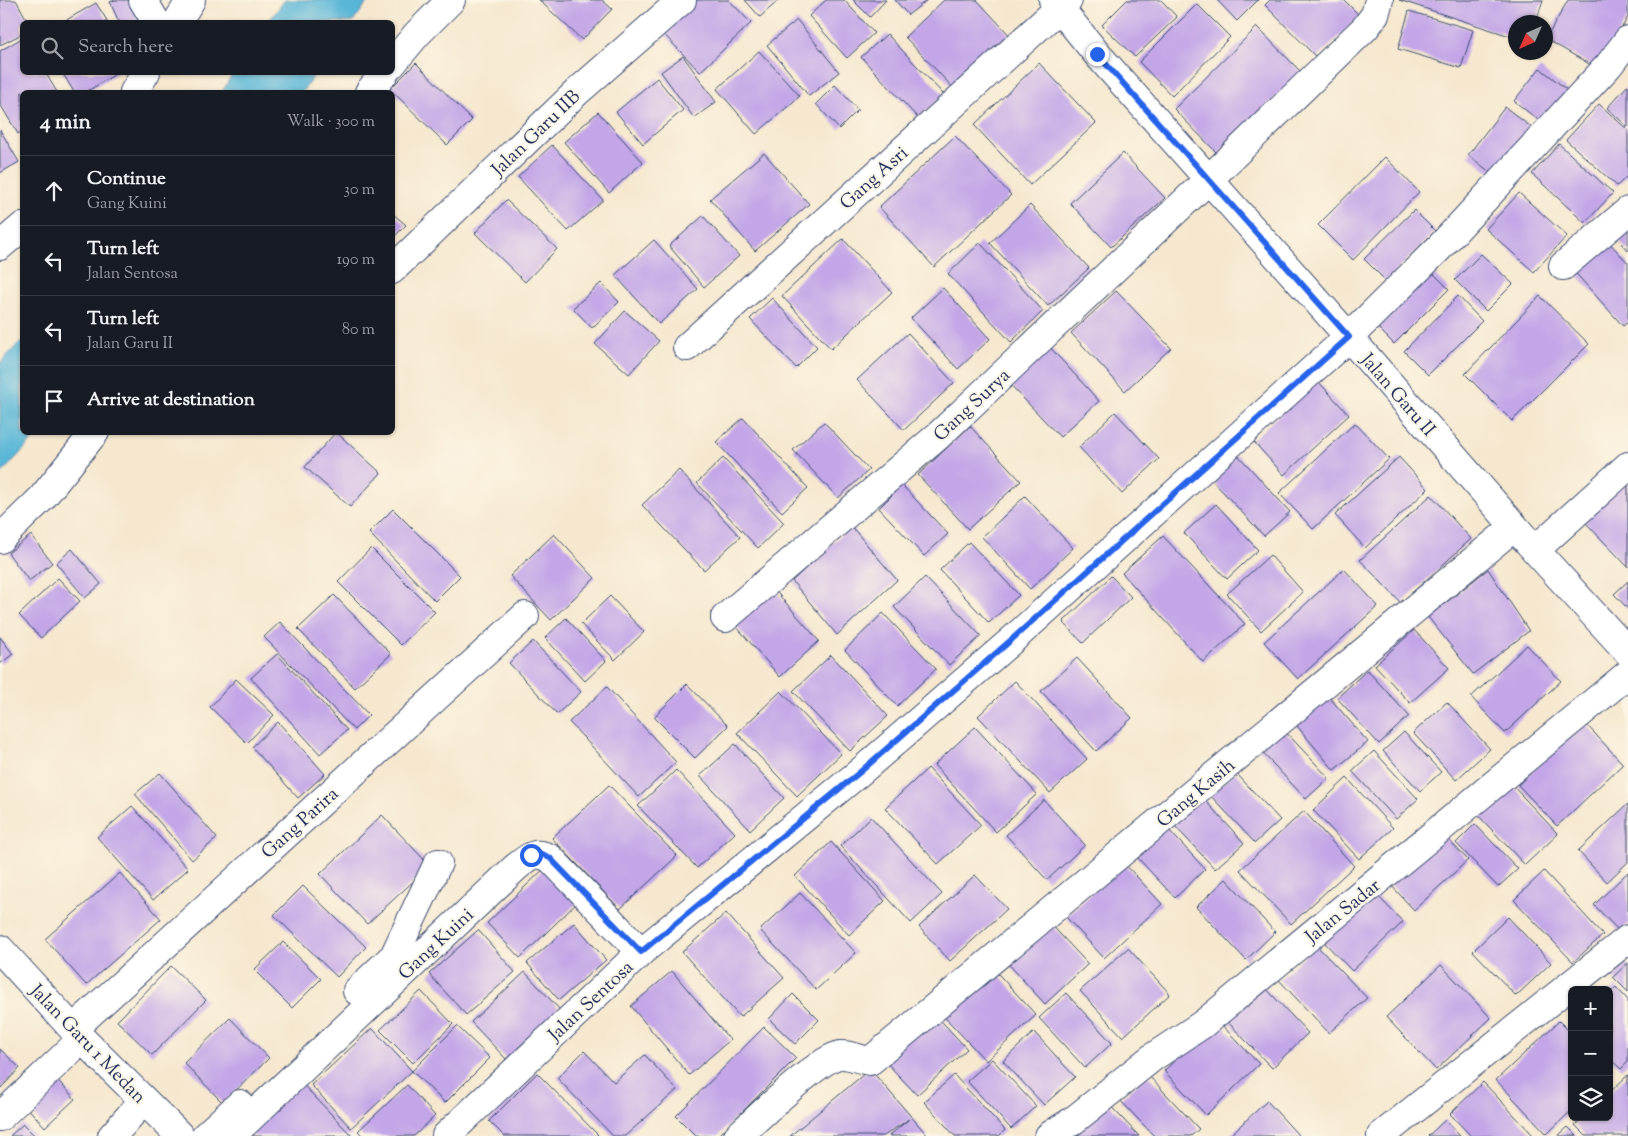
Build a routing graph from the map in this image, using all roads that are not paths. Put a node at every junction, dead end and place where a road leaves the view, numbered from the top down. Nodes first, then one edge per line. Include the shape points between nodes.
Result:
1 (143, 0) edge
2 (191, 0) edge
3 (451, 0) edge
4 (682, 0) edge
5 (1379, 0) edge
6 (1060, 3) edge
7 (155, 20) edge
8 (178, 20) edge
9 (1628, 40) edge
10 (395, 60) edge
11 (1618, 70) edge
12 (144, 75) edge
13 (383, 75) edge
14 (135, 90) edge
15 (371, 90) edge
16 (1208, 180) junction
17 (1628, 211) edge
18 (20, 228) edge
19 (0, 246) edge
20 (1563, 266) dead end
21 (395, 267) edge
22 (1349, 337) junction
23 (687, 347) dead end
24 (93, 435) edge
25 (1628, 466) edge
26 (1514, 527) junction
27 (0, 539) edge
28 (1535, 550) junction
29 (526, 616) dead end
30 (724, 618) dead end
31 (1628, 652) edge
32 (1628, 674) edge
33 (438, 863) dead end
34 (1628, 939) edge
35 (0, 949) edge
36 (641, 952) junction
37 (78, 1034) junction
38 (143, 1101) junction
39 (0, 1117) edge
40 (112, 1136) edge
41 (180, 1136) edge
42 (205, 1136) edge
43 (230, 1136) edge
44 (446, 1136) edge
45 (738, 1136) edge
46 (1049, 1136) edge
47 (1381, 1136) edge

1 - 7 street
2 - 8 street
3 - 10 street
4 - 21 street, Jalan Garu IIB via 576,92
5 - 16 street, Gang Surya via 1375,15 1365,28
6 - 16 street, Jalan Garu II via 1097,54
6 - 23 street, Gang Asri
9 - 11 street, Jalan Sentosa
11 - 22 street, Jalan Sentosa
12 - 14 street
13 - 15 street
16 - 22 street, Jalan Garu II
16 - 30 street, Gang Surya via 939,435
17 - 20 street
18 - 19 street
22 - 26 street, Jalan Garu II
22 - 36 street, Jalan Sentosa via 860,772
24 - 27 street via 42,498
25 - 28 street
26 - 28 street, Jalan Garu II
26 - 45 street, Gang Kasih via 870,1061 838,1055 813,1069
28 - 31 street, Jalan Garu II
29 - 37 street, Gang Parira
32 - 46 street, Jalan Sadar via 1204,1024 1153,1057
33 - 42 street via 394,956
34 - 47 street
35 - 37 street, Jalan Garu 1 Medan
36 - 43 street, Gang Kuini via 550,858 542,854 531,855
36 - 44 street, Jalan Sentosa
37 - 38 street, Jalan Garu 1 Medan
37 - 39 street, Gang Parira
38 - 40 street
38 - 41 street, Jalan Garu 1 Medan

